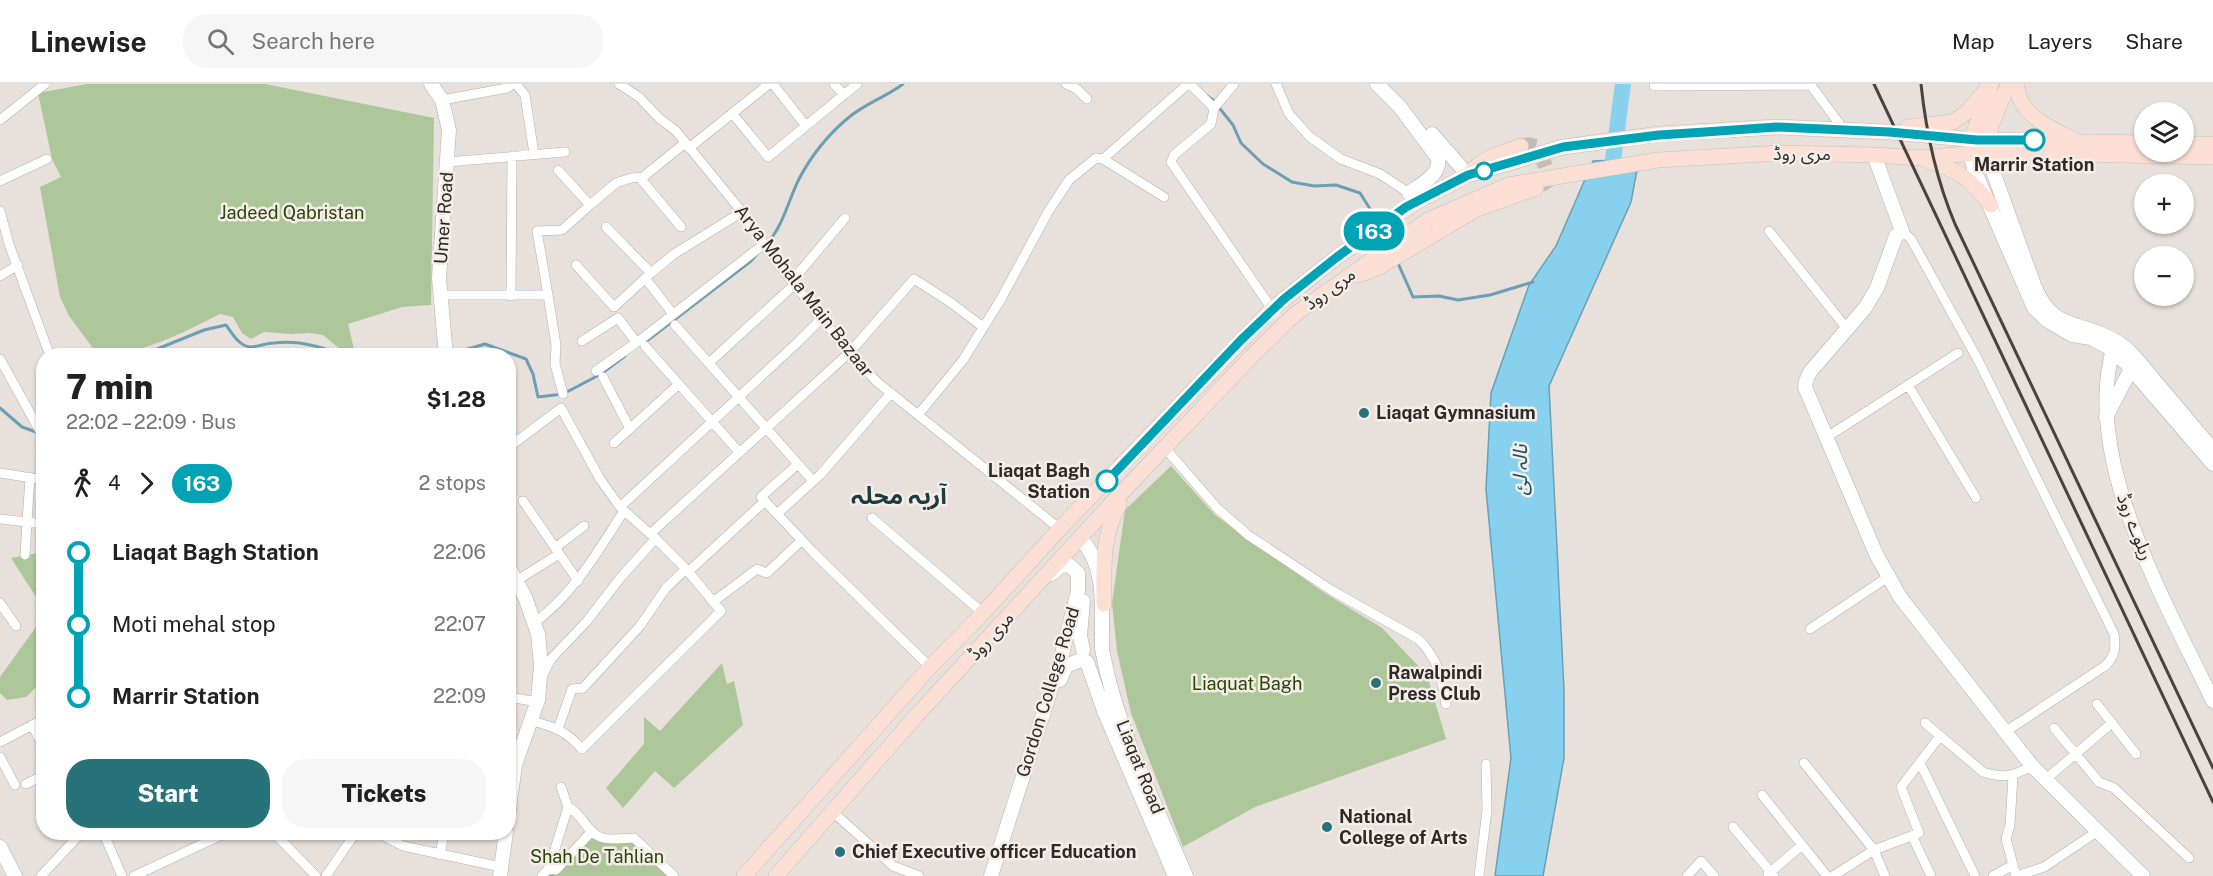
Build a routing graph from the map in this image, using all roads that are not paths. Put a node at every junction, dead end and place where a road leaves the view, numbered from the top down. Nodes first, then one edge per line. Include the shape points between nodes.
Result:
1 (45, 84) edge
2 (431, 84) edge
3 (619, 84) edge
4 (771, 84) edge
5 (834, 84) edge
6 (857, 84) edge
7 (1066, 84) edge
8 (1189, 84) edge
9 (1234, 84) edge
10 (1276, 84) edge
11 (1377, 84) edge
12 (1390, 84) edge
13 (1810, 84) edge
14 (1993, 84) edge
15 (2008, 84) edge
16 (2017, 84) edge
17 (510, 85) edge
18 (1654, 86) dead end
19 (844, 95) junction
20 (1087, 99) dead end
21 (442, 100) junction
22 (1214, 108) junction
23 (732, 113) junction
24 (0, 120) edge
25 (806, 126) junction
26 (1844, 130) junction
27 (1705, 132) junction
28 (1867, 132) junction
29 (2080, 141) junction
30 (2134, 143) edge
31 (2194, 144) edge
32 (2213, 144) edge
33 (687, 145) junction
34 (1521, 146) dead end
35 (1970, 146) junction
36 (1987, 146) junction
37 (565, 152) dead end
38 (534, 154) junction
39 (1874, 155) junction
40 (512, 156) junction
41 (1708, 157) junction
42 (2213, 157) edge
43 (1921, 158) junction
44 (47, 159) dead end
45 (1103, 159) junction
46 (447, 162) junction
47 (558, 170) dead end
48 (1468, 175) junction
49 (640, 178) junction
50 (0, 181) edge
51 (1536, 188) dead end
52 (1409, 193) junction
53 (1164, 197) dead end
54 (590, 205) junction
55 (1991, 205) junction
56 (0, 211) edge
57 (742, 212) junction
58 (1390, 214) junction
59 (845, 218) dead end
60 (606, 227) dead end
61 (681, 227) dead end
62 (1769, 231) dead end
63 (1902, 231) junction
64 (764, 244) junction
65 (1406, 244) junction
66 (18, 265) junction
67 (576, 265) dead end
68 (0, 276) edge
69 (648, 276) junction
70 (794, 282) junction
71 (441, 295) junction
72 (548, 295) junction
73 (511, 296) junction
74 (1272, 309) junction
75 (673, 314) junction
76 (822, 318) junction
77 (675, 325) dead end
78 (983, 327) junction
79 (1848, 330) junction
80 (582, 341) dead end
81 (641, 344) junction
82 (2114, 346) junction
83 (47, 348) edge
84 (442, 348) edge
85 (850, 352) junction
86 (1958, 353) dead end
87 (0, 359) edge
88 (709, 363) junction
89 (2135, 366) junction
90 (679, 384) junction
91 (1908, 385) junction
92 (891, 393) junction
93 (563, 394) dead end
94 (739, 397) junction
95 (918, 415) junction
96 (2106, 417) junction
97 (712, 422) junction
98 (36, 424) edge
99 (766, 427) junction
100 (630, 429) junction
101 (1827, 437) junction
102 (516, 441) edge
103 (614, 443) dead end
104 (1165, 448) junction
105 (2213, 450) edge
106 (739, 452) junction
107 (798, 464) junction
108 (2213, 464) edge
109 (0, 473) edge
110 (30, 477) junction
111 (36, 478) edge
112 (813, 481) junction
113 (1128, 486) junction
114 (1976, 498) dead end
115 (524, 501) dead end
116 (766, 503) junction
117 (622, 509) junction
118 (777, 514) junction
119 (872, 518) dead end
120 (0, 519) edge
121 (27, 522) junction
122 (36, 523) edge
123 (585, 526) dead end
124 (1060, 529) junction
125 (653, 536) junction
126 (1081, 539) junction
127 (802, 540) junction
128 (557, 551) junction
129 (25, 555) dead end
130 (687, 571) junction
131 (1078, 573) junction
132 (1888, 577) junction
133 (516, 581) joint
134 (578, 581) junction
135 (1025, 598) junction
136 (713, 602) junction
137 (0, 603) edge
138 (1104, 604) junction
139 (983, 613) junction
140 (534, 623) junction
141 (16, 626) dead end
142 (1810, 629) dead end
143 (1103, 652) junction
144 (1084, 656) junction
145 (1061, 658) junction
146 (930, 667) junction
147 (539, 683) junction
148 (516, 698) edge
149 (2213, 701) edge
150 (537, 702) junction
151 (1446, 704) dead end
152 (2097, 704) dead end
153 (532, 721) junction
154 (36, 723) edge
155 (1925, 723) dead end
156 (2112, 723) junction
157 (32, 725) junction
158 (2054, 728) dead end
159 (558, 729) junction
160 (2005, 732) junction
161 (36, 733) edge
162 (1940, 736) junction
163 (0, 742) edge
164 (516, 753) edge
165 (2076, 754) junction
166 (2136, 754) dead end
167 (0, 758) edge
168 (1804, 763) dead end
169 (1920, 763) junction
170 (1486, 764) dead end
171 (2032, 766) junction
172 (2013, 776) junction
173 (2046, 779) junction
174 (36, 780) edge
175 (26, 784) dead end
176 (15, 785) dead end
177 (561, 787) dead end
178 (1762, 795) dead end
179 (568, 807) junction
180 (833, 812) junction
181 (1733, 827) dead end
182 (592, 831) junction
183 (2098, 831) junction
184 (75, 840) edge
185 (106, 840) edge
186 (211, 840) edge
187 (281, 840) edge
188 (351, 840) edge
189 (391, 840) edge
190 (443, 840) edge
191 (505, 840) edge
192 (1914, 840) dead end
193 (1802, 845) junction
194 (0, 847) edge
195 (1875, 850) junction
196 (440, 855) junction
197 (2189, 858) dead end
198 (757, 861) junction
199 (2013, 865) junction
200 (501, 872) edge
201 (545, 872) edge
202 (1770, 875) edge
203 (15, 876) edge
204 (41, 876) edge
205 (122, 876) edge
206 (134, 876) edge
207 (316, 876) edge
208 (326, 876) edge
209 (674, 876) edge
210 (744, 876) edge
211 (775, 876) edge
212 (919, 876) edge
213 (991, 876) edge
214 (999, 876) edge
215 (1174, 876) edge
216 (1186, 876) edge
217 (1479, 876) edge
218 (1686, 876) edge
219 (1714, 876) edge
220 (1827, 876) edge
221 (1833, 876) edge
222 (1886, 876) edge
223 (1931, 876) edge
224 (1975, 876) edge
225 (1993, 876) edge
226 (2017, 876) edge
227 (2143, 876) edge

1 - 24 street
2 - 21 street, Umer Road
3 - 33 street, Arya Mohala Main Bazaar via 639,97
4 - 23 street
4 - 25 street
5 - 19 street
6 - 19 street
7 - 20 street via 1077,88
8 - 22 street
8 - 45 street
9 - 22 street
10 - 52 street via 1289,114 1310,137 1341,159 1380,174
11 - 52 street via 1400,107 1438,158 1435,173
12 - 48 street
13 - 18 street
13 - 26 street
14 - 28 main road via 1953,122
14 - 35 main road
15 - 36 main road via 1990,126
16 - 29 main road via 2017,95 2028,111
17 - 21 street
17 - 38 street via 525,95
19 - 25 street
21 - 46 street, Umer Road via 449,130
22 - 74 street via 1211,124 1171,162
23 - 25 street via 768,157
23 - 33 street
26 - 27 main road, مری روڈ via 1776,127
26 - 28 main road, مری روڈ
27 - 41 main road
27 - 48 main road, مری روڈ via 1573,146
28 - 35 main road, مری روڈ
29 - 30 main road, مری روڈ
29 - 36 main road, مری روڈ
31 - 32 main road
33 - 49 street
33 - 57 street, Arya Mohala Main Bazaar
34 - 48 main road via 1478,163
35 - 36 main road, مری روڈ
35 - 43 main road, مری روڈ
35 - 55 street via 1976,172
36 - 42 main road, مری روڈ
36 - 82 street via 2042,304 2060,319
37 - 38 street
38 - 40 street
39 - 41 main road, مری روڈ via 1780,153
39 - 43 main road, مری روڈ
39 - 63 street
40 - 46 street
40 - 73 street
41 - 65 main road, مری روڈ via 1658,160 1508,184 1428,220
43 - 55 main road via 1965,176
44 - 50 street
45 - 53 street
45 - 78 street via 1096,158 1069,180
46 - 71 street, Umer Road
47 - 54 street
48 - 58 main road, مری روڈ
49 - 54 street via 616,183
49 - 61 street
51 - 65 main road via 1475,210
52 - 58 main road
54 - 72 street via 562,230 537,231
55 - 82 street via 2034,308 2072,335
56 - 66 street
57 - 64 street, Arya Mohala Main Bazaar
57 - 69 street via 674,254
58 - 74 main road, مری روڈ
59 - 70 street
60 - 69 street
62 - 79 street
63 - 79 street via 1896,237 1877,288
63 - 160 street via 1911,239 1977,360 2114,634 2114,657 2105,666
64 - 70 street, Arya Mohala Main Bazaar
64 - 75 street
65 - 104 main road, مری روڈ via 1337,283 1287,321
66 - 68 street
66 - 83 street
67 - 69 street via 614,307
69 - 75 street
70 - 76 street, Arya Mohala Main Bazaar
70 - 88 street
71 - 73 street
71 - 84 street, Umer Road
72 - 73 street
72 - 93 street via 555,364
74 - 124 main road, مری روڈ
75 - 81 street
76 - 85 street, Arya Mohala Main Bazaar
76 - 94 street
77 - 88 street
78 - 85 street via 914,279
78 - 95 street via 963,360
79 - 101 street via 1821,358 1806,381 1805,387
80 - 81 street via 618,318
81 - 90 street
81 - 100 street via 599,374
82 - 89 street
82 - 96 street, ریلوے روڈ via 2108,370
85 - 92 street, Arya Mohala Main Bazaar
85 - 99 street
86 - 91 street
87 - 98 street
88 - 94 street
89 - 96 street
89 - 105 street
89 - 108 street
90 - 97 street
90 - 100 street
91 - 101 street
91 - 114 street
92 - 95 street, Arya Mohala Main Bazaar
92 - 112 street
94 - 97 street
94 - 99 street
95 - 124 street, Arya Mohala Main Bazaar
96 - 149 street, ریلوے روڈ via 2130,521
97 - 106 street
97 - 117 street
99 - 106 street
99 - 107 street
100 - 103 street
101 - 132 street
102 - 117 street via 561,408 600,479
104 - 113 main road, مری روڈ
104 - 151 street via 1217,508 1248,535 1429,649 1441,675
106 - 125 street
107 - 112 street
107 - 116 street via 761,497
109 - 110 street
110 - 111 street
110 - 121 street
112 - 118 street
113 - 126 main road, مری روڈ
113 - 138 main road via 1106,535
115 - 128 street
116 - 118 street
116 - 130 street
117 - 125 street
117 - 134 street
118 - 127 street
119 - 139 street
120 - 121 street
121 - 122 street
121 - 129 street
123 - 128 street
124 - 139 main road, مری روڈ
125 - 130 street
125 - 147 street via 587,621 551,659
126 - 135 main road, مری روڈ
126 - 138 street, Liaqat Road via 1098,571
127 - 136 street via 768,572 758,569
127 - 146 street
128 - 133 street
128 - 134 street
130 - 136 street
130 - 159 street via 666,588 640,626 583,688 572,689
131 - 135 street via 1069,565 1061,566
131 - 144 street, Liaqat Road via 1083,599 1080,636
131 - 145 street, Gordon College Road via 1078,591
132 - 142 street
132 - 160 street via 1912,615
133 - 140 street
134 - 140 street via 554,609
135 - 180 main road, مری روڈ
136 - 159 street via 721,611 719,614 582,749
137 - 141 street
138 - 143 street, Liaqat Road
139 - 146 main road, مری روڈ
140 - 147 street via 541,665
143 - 144 street via 1095,643 1090,644
143 - 216 street, Liaqat Road via 1126,739
144 - 145 street via 1071,650
144 - 214 street, Gordon College Road via 1066,666 1061,678
144 - 215 street, Liaqat Road
145 - 213 street, Gordon College Road
146 - 198 main road, مری روڈ
147 - 150 street
148 - 150 street
150 - 153 street
152 - 156 street
153 - 159 street
153 - 164 street
154 - 157 street
155 - 162 street
156 - 165 street
156 - 166 street
157 - 161 street
157 - 163 street
158 - 165 street
160 - 171 street
162 - 169 street
162 - 172 street via 1983,772
165 - 173 street
165 - 197 street via 2099,782 2114,788
167 - 176 street
168 - 195 street
169 - 195 street via 1901,787 1919,833
169 - 224 street
170 - 217 street via 1487,810
171 - 172 street
171 - 173 street
172 - 199 street via 2006,839
173 - 183 street
174 - 175 street
177 - 179 street
178 - 193 street
179 - 182 street
179 - 201 street
180 - 211 main road, مری روڈ
180 - 212 street via 893,866
181 - 202 street
182 - 201 street via 556,870
182 - 209 street via 600,837 634,838
183 - 226 street via 2044,867
183 - 227 street
184 - 204 street
185 - 205 street
186 - 206 street
187 - 207 street
188 - 208 street
189 - 196 street
190 - 196 street
191 - 200 street
192 - 223 street
193 - 202 street
193 - 220 street
194 - 203 street
195 - 221 street
195 - 222 street
196 - 200 street
198 - 210 main road, مری روڈ
198 - 211 main road
199 - 225 street
199 - 226 street
218 - 219 street via 1701,861

